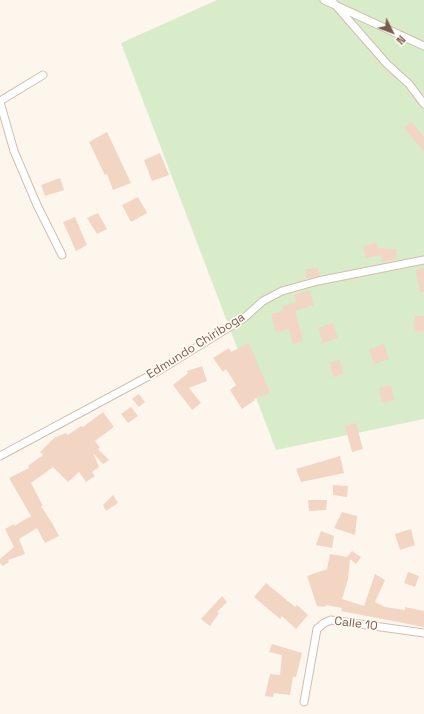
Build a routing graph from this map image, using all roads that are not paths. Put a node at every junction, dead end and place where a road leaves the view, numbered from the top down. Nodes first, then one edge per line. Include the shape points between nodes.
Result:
1 (324, 0) edge
2 (333, 3) edge
3 (424, 46) edge
4 (43, 75) dead end
5 (0, 101) edge
6 (424, 104) edge
7 (62, 255) dead end
8 (424, 260) edge
9 (0, 456) edge
10 (424, 633) edge
11 (304, 702) dead end

1 - 2 street
2 - 3 street
2 - 6 street via 387,64 409,84
4 - 5 street
5 - 7 street via 20,164
8 - 9 street, Edmundo Chiriboga via 318,280 282,291 263,301 244,318 160,370
10 - 11 street, Calle 10 via 331,620 324,623 317,629

